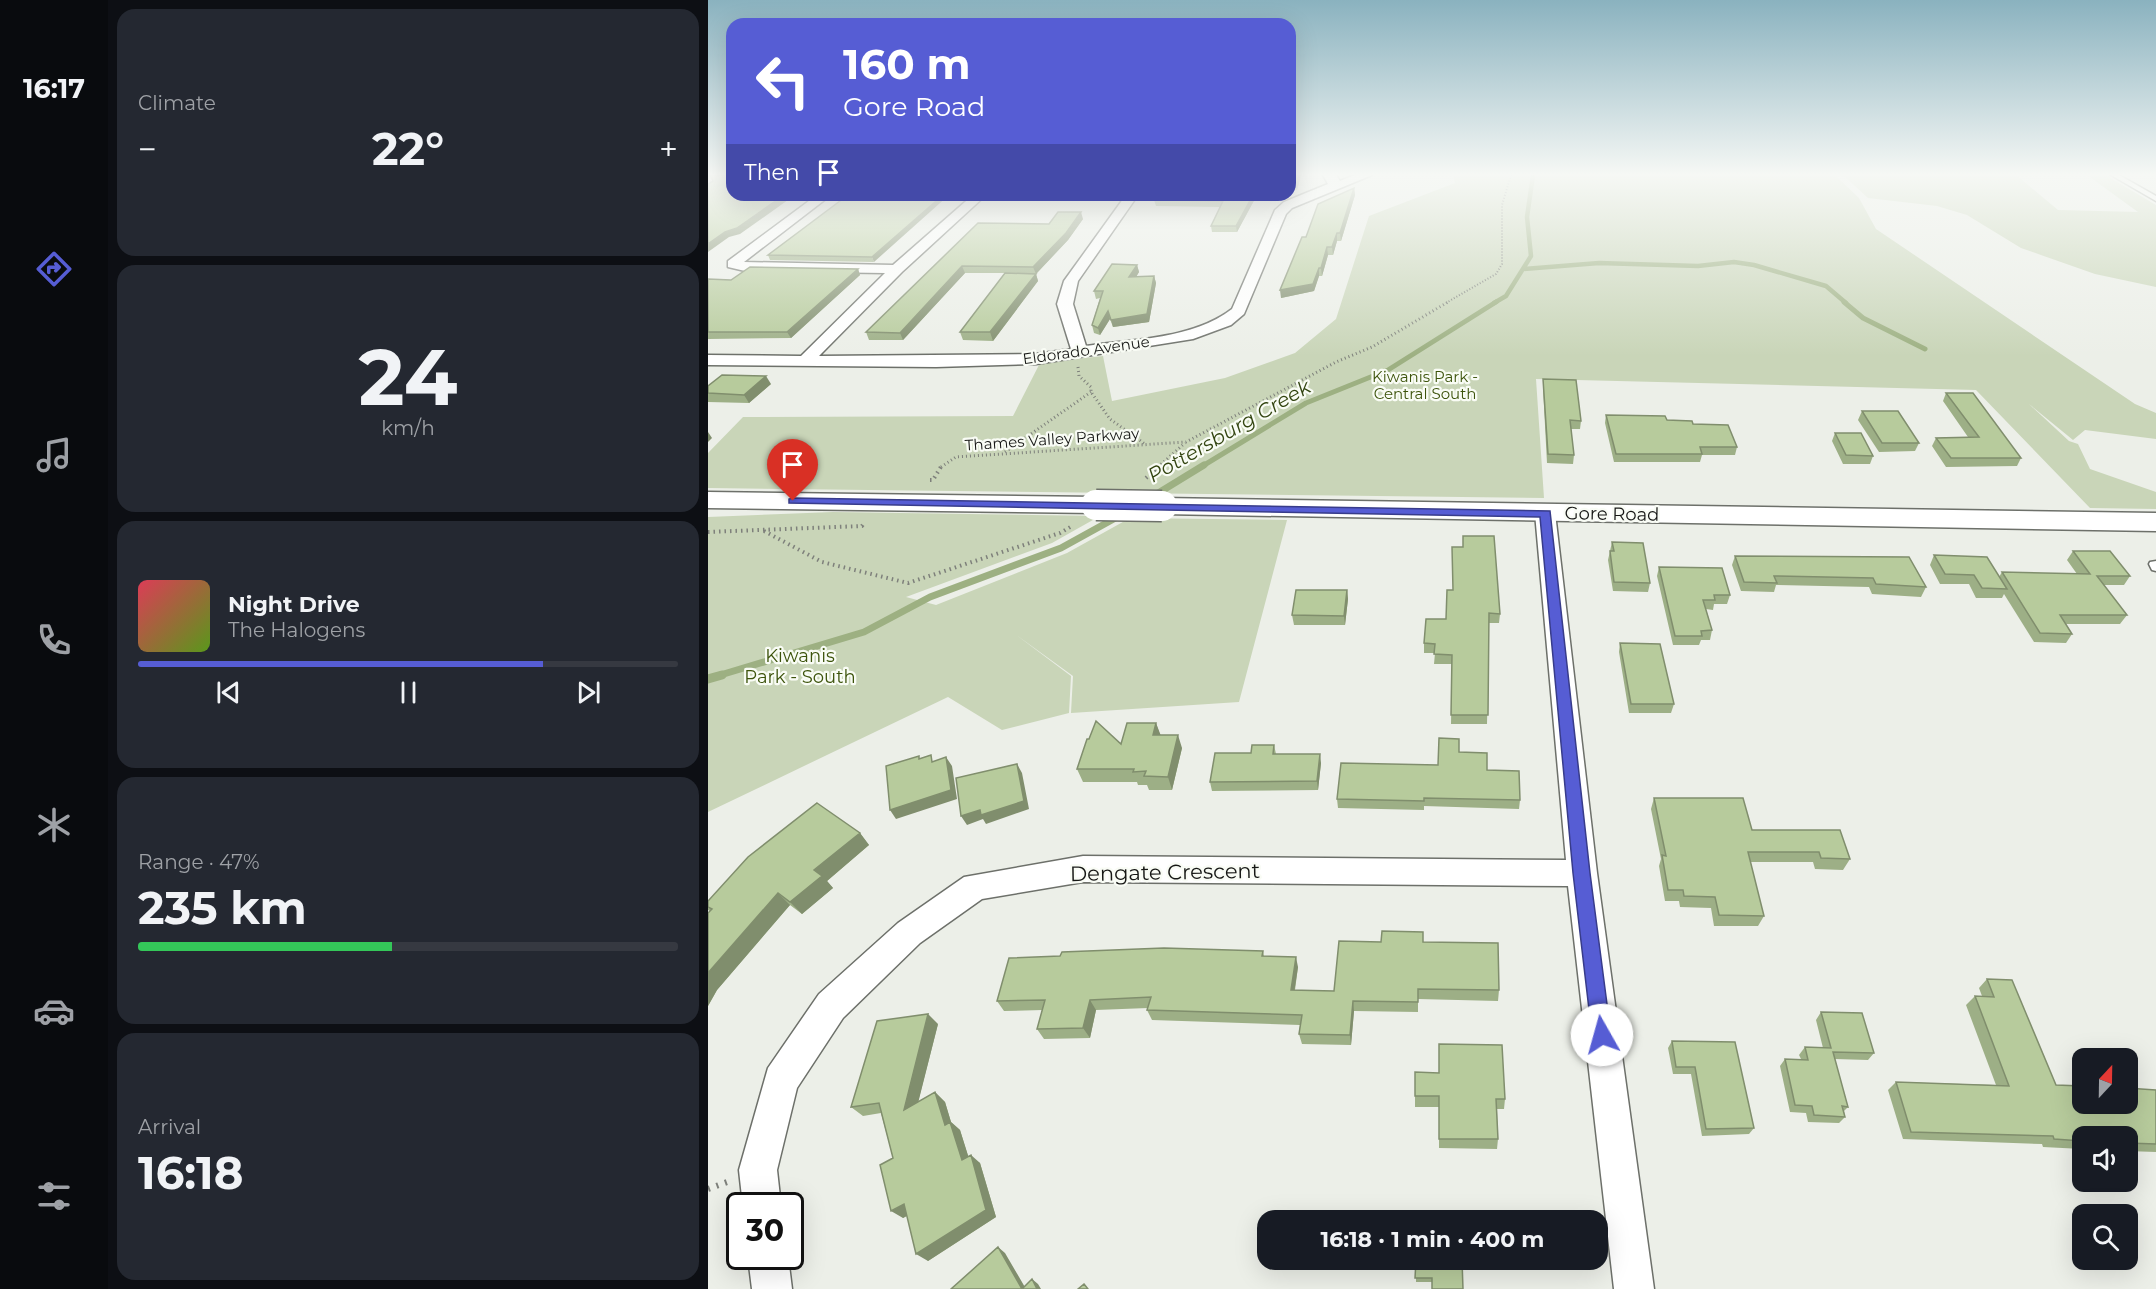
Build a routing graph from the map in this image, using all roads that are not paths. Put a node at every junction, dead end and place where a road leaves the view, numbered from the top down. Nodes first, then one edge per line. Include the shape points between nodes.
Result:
1 (768, 235) edge
2 (935, 235) edge
3 (1104, 235) edge
4 (1271, 235) edge
5 (897, 269) junction
6 (1080, 352) junction
7 (708, 360) edge
8 (805, 361) junction
9 (708, 500) edge
10 (1545, 513) junction
11 (2156, 522) edge
12 (1581, 873) junction
13 (760, 1192) edge
14 (770, 1270) edge
15 (772, 1289) edge
16 (1634, 1289) edge

1 - 5 street via 733,264
2 - 5 street
3 - 6 street via 1071,281 1065,304
4 - 6 street, Eldorado Avenue via 1239,310 1225,322 1194,334
5 - 8 street
6 - 8 street, Eldorado Avenue via 981,361
7 - 8 street, Eldorado Avenue
9 - 10 main road, Gore Road, bridge via 1087,513 1162,506
10 - 11 main road, Gore Road
10 - 12 street
12 - 13 street, Dengate Crescent via 1083,869 975,887 909,933 831,1006 781,1081 758,1170
12 - 16 street
14 - 15 street

